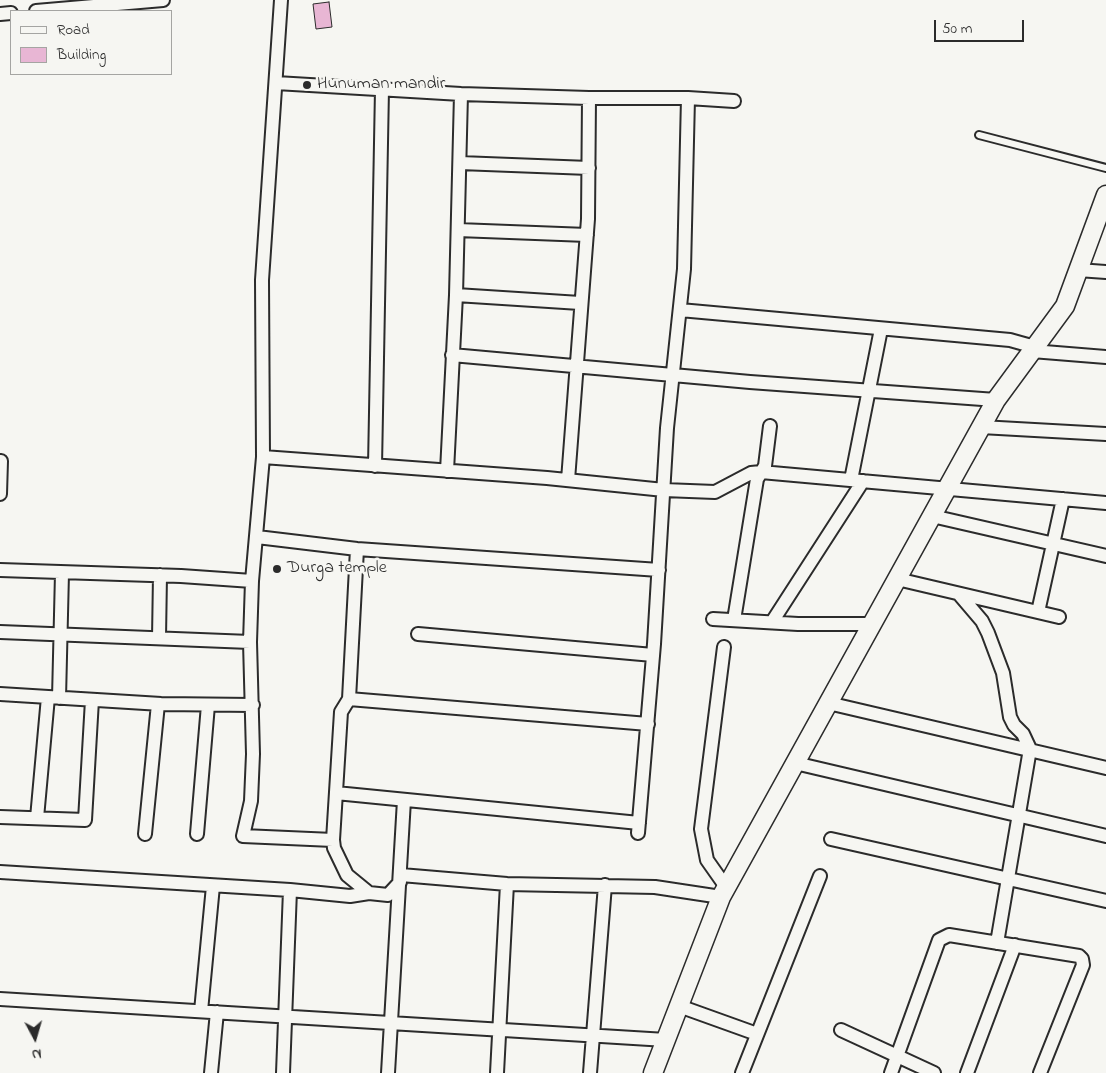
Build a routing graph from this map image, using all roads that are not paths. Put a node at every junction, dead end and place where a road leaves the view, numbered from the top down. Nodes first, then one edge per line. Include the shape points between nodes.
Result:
1 (163, 0) edge
2 (281, 0) edge
3 (48, 10) edge
4 (276, 83) junction
5 (382, 89) junction
6 (461, 94) junction
7 (589, 98) junction
8 (688, 98) junction
9 (734, 101) dead end
10 (979, 134) dead end
11 (460, 163) junction
12 (589, 168) junction
13 (1106, 168) edge
14 (1106, 195) edge
15 (458, 230) junction
16 (1100, 230) edge
17 (587, 235) junction
18 (1078, 270) junction
19 (1106, 272) edge
20 (456, 295) junction
21 (580, 303) junction
22 (680, 310) junction
23 (881, 328) junction
24 (1033, 349) junction
25 (452, 355) junction
26 (1106, 357) edge
27 (576, 367) junction
28 (673, 376) junction
29 (867, 391) junction
30 (996, 400) junction
31 (770, 426) dead end
32 (981, 427) junction
33 (1106, 434) edge
34 (263, 457) junction
35 (1, 461) dead end
36 (374, 466) junction
37 (447, 471) junction
38 (761, 472) junction
39 (568, 480) junction
40 (857, 480) junction
41 (664, 490) junction
42 (946, 490) junction
43 (0, 494) edge
44 (1064, 500) junction
45 (1106, 503) edge
46 (932, 516) junction
47 (257, 537) junction
48 (1055, 544) junction
49 (357, 549) junction
50 (1106, 556) edge
51 (0, 570) edge
52 (659, 570) junction
53 (62, 573) junction
54 (160, 575) junction
55 (897, 579) junction
56 (252, 581) junction
57 (959, 594) junction
58 (1038, 612) junction
59 (1059, 617) dead end
60 (713, 619) dead end
61 (734, 620) junction
62 (772, 622) junction
63 (872, 624) junction
64 (0, 632) edge
65 (61, 634) junction
66 (418, 634) dead end
67 (159, 638) junction
68 (250, 642) junction
69 (724, 647) dead end
70 (653, 655) junction
71 (0, 694) edge
72 (53, 698) junction
73 (349, 699) junction
74 (92, 700) junction
75 (828, 703) junction
76 (158, 704) junction
77 (208, 705) junction
78 (253, 705) junction
79 (648, 724) junction
80 (1030, 749) junction
81 (795, 764) junction
82 (1106, 768) edge
83 (336, 793) junction
84 (404, 800) junction
85 (1018, 816) junction
86 (0, 817) edge
87 (37, 818) junction
88 (145, 834) dead end
89 (197, 834) dead end
90 (1106, 836) edge
91 (333, 840) junction
92 (831, 840) dead end
93 (0, 872) edge
94 (820, 876) dead end
95 (400, 878) junction
96 (1006, 879) junction
97 (507, 884) junction
98 (213, 886) junction
99 (606, 886) junction
100 (290, 890) junction
101 (724, 892) junction
102 (369, 893) junction
103 (1106, 901) edge
104 (997, 943) junction
105 (1015, 946) junction
106 (0, 999) edge
107 (679, 1006) junction
108 (201, 1011) junction
109 (217, 1012) junction
110 (285, 1016) junction
111 (391, 1022) junction
112 (498, 1029) junction
113 (841, 1030) dead end
114 (757, 1034) junction
115 (594, 1035) junction
116 (666, 1040) junction
117 (897, 1056) junction
118 (211, 1073) edge
119 (283, 1073) edge
120 (388, 1073) edge
121 (497, 1073) edge
122 (590, 1073) edge
123 (653, 1073) edge
124 (742, 1073) edge
125 (891, 1073) edge
126 (934, 1073) edge
127 (967, 1073) edge
128 (1040, 1073) edge

1 - 3 street
2 - 4 street
4 - 5 street
4 - 34 street via 262,280
5 - 6 street
5 - 36 street
6 - 7 street
6 - 11 street
7 - 8 street
7 - 12 street
8 - 9 street
8 - 22 street via 688,171
10 - 13 lane
11 - 12 street
11 - 15 street
12 - 17 street
14 - 16 street
15 - 17 street
15 - 20 street
16 - 18 street
17 - 21 street
18 - 19 street
18 - 24 street via 1065,306
20 - 21 street
20 - 25 street
21 - 27 street
22 - 23 street
22 - 28 street
23 - 24 street via 1010,340
23 - 29 street
24 - 26 street
24 - 30 street
25 - 27 street
25 - 37 street
27 - 28 street
27 - 39 street
28 - 29 street
28 - 41 street
29 - 30 street
29 - 40 street
30 - 32 street
31 - 38 street via 765,466
32 - 33 street
32 - 42 street
34 - 36 street
34 - 47 street
35 - 43 street
36 - 37 street
37 - 39 street
38 - 40 street
38 - 41 street via 751,473 715,492
38 - 61 street via 757,479
39 - 41 street
40 - 42 street
40 - 62 street
41 - 52 street
42 - 44 street
42 - 46 street
44 - 45 street
44 - 48 street
46 - 48 street
46 - 55 street
47 - 49 street
47 - 56 street
48 - 50 street
48 - 58 street
49 - 52 street
49 - 73 street
51 - 53 street
52 - 70 street
53 - 54 street
53 - 65 street
54 - 56 street
54 - 67 street
55 - 57 street
55 - 63 street
56 - 68 street
57 - 58 street
57 - 80 street via 988,633 1003,673 1010,717
58 - 59 street
60 - 61 street
61 - 62 street
62 - 63 street
63 - 75 street
64 - 65 street
65 - 67 street
65 - 72 street
66 - 70 street
67 - 68 street
68 - 78 street
69 - 101 street via 701,829 707,860
70 - 79 street
71 - 72 street
72 - 74 street
72 - 87 street
73 - 79 street
73 - 83 street via 341,712
74 - 76 street
74 - 87 street via 84,820
75 - 80 street
75 - 81 street
76 - 77 street
76 - 88 street
77 - 78 street
77 - 89 street
78 - 91 street via 250,801 243,836
79 - 84 street via 639,828
80 - 82 street
80 - 85 street
81 - 85 street
81 - 101 street
83 - 84 street
83 - 91 street
84 - 95 street
85 - 90 street
85 - 96 street
86 - 87 street
91 - 102 street via 347,875
92 - 96 street
93 - 98 street
94 - 114 street
95 - 97 street
95 - 102 street via 388,895
95 - 111 street
96 - 103 street
96 - 104 street
97 - 99 street
97 - 112 street
98 - 100 street
98 - 108 street
99 - 101 street
99 - 115 street
100 - 102 street via 350,896
100 - 110 street
101 - 107 street
104 - 105 street
104 - 117 street via 949,934 939,940
105 - 127 street
105 - 128 street via 1082,959
106 - 108 street
107 - 114 street
107 - 116 street
108 - 109 street
109 - 110 street
109 - 118 street
110 - 111 street
110 - 119 street
111 - 112 street
111 - 120 street
112 - 115 street
112 - 121 street
113 - 117 street
114 - 124 street
115 - 116 street
115 - 122 street
116 - 123 street
117 - 125 street
117 - 126 street

